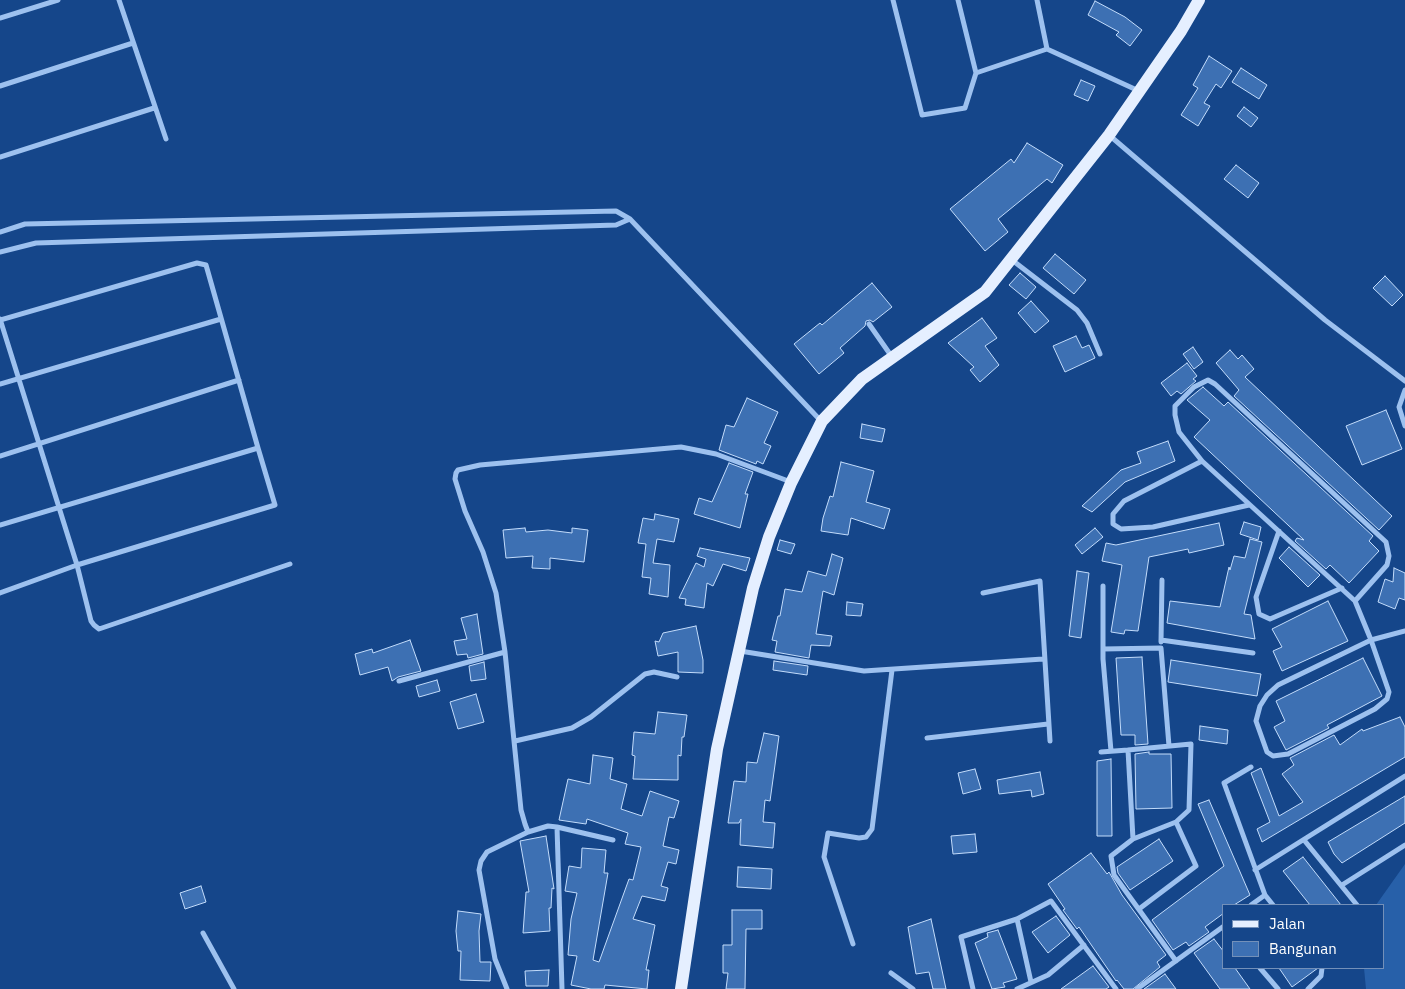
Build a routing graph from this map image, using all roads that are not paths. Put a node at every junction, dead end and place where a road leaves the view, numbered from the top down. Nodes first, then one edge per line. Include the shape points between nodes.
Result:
1 (58, 0) edge
2 (119, 0) edge
3 (893, 0) edge
4 (958, 0) edge
5 (1037, 0) edge
6 (1199, 0) edge
7 (0, 18) edge
8 (133, 43) junction
9 (1047, 49) junction
10 (976, 72) junction
11 (0, 86) edge
12 (1139, 91) junction
13 (154, 108) junction
14 (1109, 135) junction
15 (166, 139) dead end
16 (0, 157) edge
17 (630, 219) junction
18 (0, 232) edge
19 (0, 252) edge
20 (1012, 260) junction
21 (221, 319) junction
22 (0, 320) edge
23 (869, 324) dead end
24 (1100, 354) dead end
25 (892, 357) junction
26 (19, 378) junction
27 (239, 380) junction
28 (1405, 382) edge
29 (0, 384) edge
30 (1405, 390) edge
31 (822, 421) junction
32 (1405, 426) edge
33 (39, 445) junction
34 (258, 448) junction
35 (0, 456) edge
36 (1202, 461) junction
37 (791, 483) junction
38 (1250, 505) junction
39 (59, 507) junction
40 (0, 524) edge
41 (1279, 531) junction
42 (290, 564) dead end
43 (77, 565) junction
44 (1162, 580) dead end
45 (1103, 586) dead end
46 (1342, 588) junction
47 (0, 593) edge
48 (983, 593) dead end
49 (1355, 601) junction
50 (1405, 631) edge
51 (1161, 640) junction
52 (1371, 640) junction
53 (1161, 648) junction
54 (1103, 649) junction
55 (740, 651) junction
56 (505, 652) junction
57 (1253, 653) dead end
58 (1043, 659) junction
59 (892, 670) junction
60 (677, 677) dead end
61 (399, 681) dead end
62 (1048, 724) junction
63 (927, 738) dead end
64 (515, 741) junction
65 (1050, 741) dead end
66 (1169, 746) junction
67 (1128, 750) junction
68 (1111, 751) junction
69 (1101, 752) dead end
70 (1251, 767) dead end
71 (1405, 776) edge
72 (1176, 822) junction
73 (557, 827) junction
74 (528, 832) junction
75 (1133, 839) junction
76 (613, 840) dead end
77 (1304, 840) junction
78 (1405, 845) edge
79 (1255, 870) junction
80 (1342, 885) junction
81 (1265, 895) junction
82 (1252, 904) edge
83 (1272, 904) edge
84 (1356, 904) edge
85 (1139, 909) junction
86 (1017, 919) junction
87 (1222, 927) edge
88 (203, 933) dead end
89 (853, 944) dead end
90 (1084, 945) junction
91 (1176, 961) junction
92 (1261, 969) edge
93 (1322, 969) edge
94 (891, 973) dead end
95 (1031, 982) junction
96 (234, 989) edge
97 (507, 989) edge
98 (562, 989) edge
99 (681, 989) edge
100 (913, 989) edge
101 (973, 989) edge
102 (1017, 989) edge
103 (1116, 989) edge
104 (1137, 989) edge
105 (1278, 989) edge
106 (1308, 989) edge

1 - 7 street
2 - 8 street
3 - 10 street via 922,115 965,108
4 - 10 street
5 - 9 street
6 - 12 main road
8 - 11 street
8 - 13 street
9 - 10 street
9 - 12 street
12 - 14 main road
13 - 15 street
13 - 16 street
14 - 20 main road
14 - 28 street via 1310,308
17 - 18 street via 616,211 25,224
17 - 19 street via 616,225 36,243
17 - 31 street
20 - 24 street via 1077,310 1087,323
20 - 25 main road via 968,307
21 - 22 street via 206,265 197,263
21 - 26 street
21 - 27 street
22 - 26 street
23 - 25 street
25 - 31 main road via 849,390
26 - 29 street
26 - 33 street
27 - 33 street
27 - 34 street
30 - 32 street via 1399,407
31 - 37 main road
33 - 35 street
33 - 39 street
34 - 39 street
34 - 43 street via 274,505
36 - 38 street
36 - 38 street via 1124,501 1113,514 1113,524 1116,528 1128,530 1153,527
36 - 49 street via 1179,432 1175,406 1194,387 1208,380 1386,542 1387,564
37 - 55 main road via 753,588
37 - 56 street via 716,454 681,447 480,465 458,470 457,486 496,593
38 - 41 street
39 - 40 street
39 - 43 street
41 - 46 street
41 - 46 street via 1256,597 1259,614 1270,619
42 - 43 street via 99,629 91,621
43 - 47 street
44 - 51 street
45 - 54 street
46 - 49 street
48 - 58 street via 1040,580
49 - 52 street
50 - 52 street
51 - 53 street
51 - 57 street
52 - 52 street via 1278,685 1268,695 1256,721 1267,752 1273,756 1288,754 1375,709 1387,699 1389,692
53 - 54 street
53 - 66 street
54 - 68 street
55 - 59 street via 864,671
55 - 99 main road via 717,749
56 - 61 street
56 - 64 street
58 - 59 street
58 - 62 street
59 - 89 street via 872,829 866,837 859,838 828,833 824,857
60 - 64 street via 654,672 645,674 591,718 572,728
62 - 63 street
62 - 65 street
64 - 74 street via 521,810
66 - 67 street
66 - 72 street via 1191,744 1189,810
67 - 68 street
67 - 75 street
68 - 69 street
70 - 79 street via 1224,783
71 - 77 street
72 - 75 street
72 - 85 street via 1196,866
73 - 74 street via 548,826
73 - 76 street
73 - 98 street
74 - 97 street via 487,852 479,870 495,958
75 - 85 street via 1111,856 1114,874
77 - 79 street
77 - 80 street
78 - 80 street
79 - 81 street
80 - 84 street
81 - 82 street
81 - 83 street
85 - 91 street
86 - 90 street via 1051,901
86 - 95 street
86 - 101 street via 961,936
87 - 91 street
88 - 96 street
90 - 95 street via 1048,975
90 - 103 street
91 - 104 street
92 - 105 street
93 - 106 street via 1321,976
94 - 100 street
95 - 102 street

